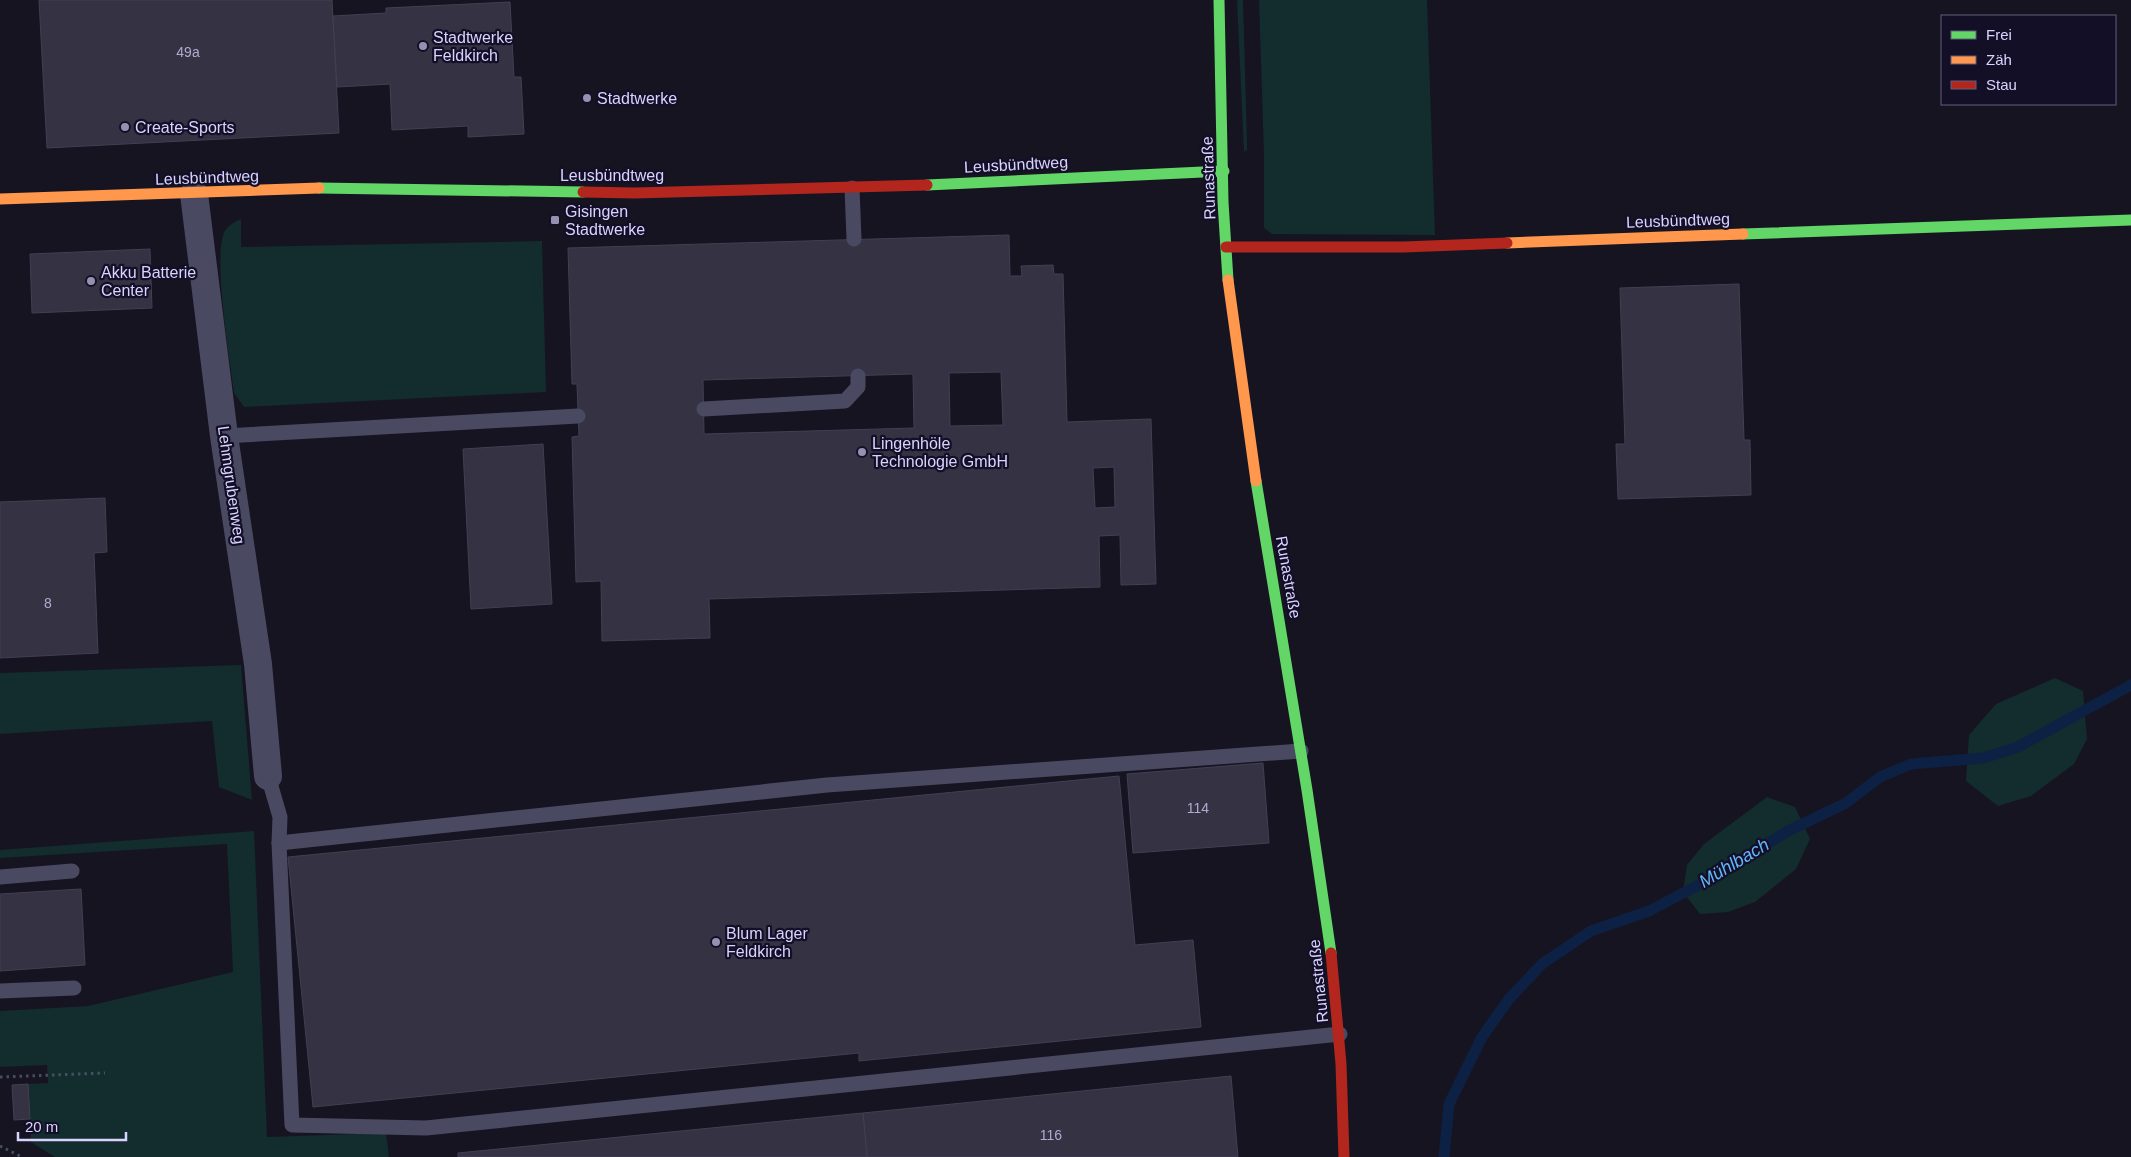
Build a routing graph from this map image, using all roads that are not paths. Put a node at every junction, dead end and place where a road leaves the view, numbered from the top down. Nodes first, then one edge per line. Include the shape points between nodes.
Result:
1 (1219, 0) edge
2 (1224, 171) junction
3 (852, 188) junction
4 (194, 194) junction
5 (0, 200) edge
6 (2131, 220) edge
7 (854, 239) dead end
8 (1226, 247) junction
9 (858, 376) dead end
10 (704, 409) dead end
11 (578, 416) dead end
12 (224, 436) junction
13 (1301, 751) junction
14 (268, 776) joint
15 (279, 843) junction
16 (72, 872) dead end
17 (0, 877) edge
18 (74, 988) dead end
19 (0, 991) edge
20 (1340, 1034) junction
21 (1344, 1157) edge

1 - 2 street, Runastraße
2 - 3 street, Leusbündtweg
2 - 8 street, Runastraße
3 - 4 street, Leusbündtweg via 635,193 334,188
3 - 7 lane
4 - 5 street, Leusbündtweg
4 - 12 street, Lehmgrubenweg
6 - 8 street, Leusbündtweg via 1404,246
8 - 13 street, Runastraße via 1232,320
9 - 10 lane via 858,386 844,401
11 - 12 lane
12 - 14 street, Lehmgrubenweg via 258,664
13 - 15 lane via 827,785
13 - 20 street, Runastraße via 1327,916
14 - 15 lane via 280,817
15 - 20 lane via 292,1125 426,1128
16 - 17 lane
18 - 19 lane
20 - 21 street, Runastraße via 1345,1098

